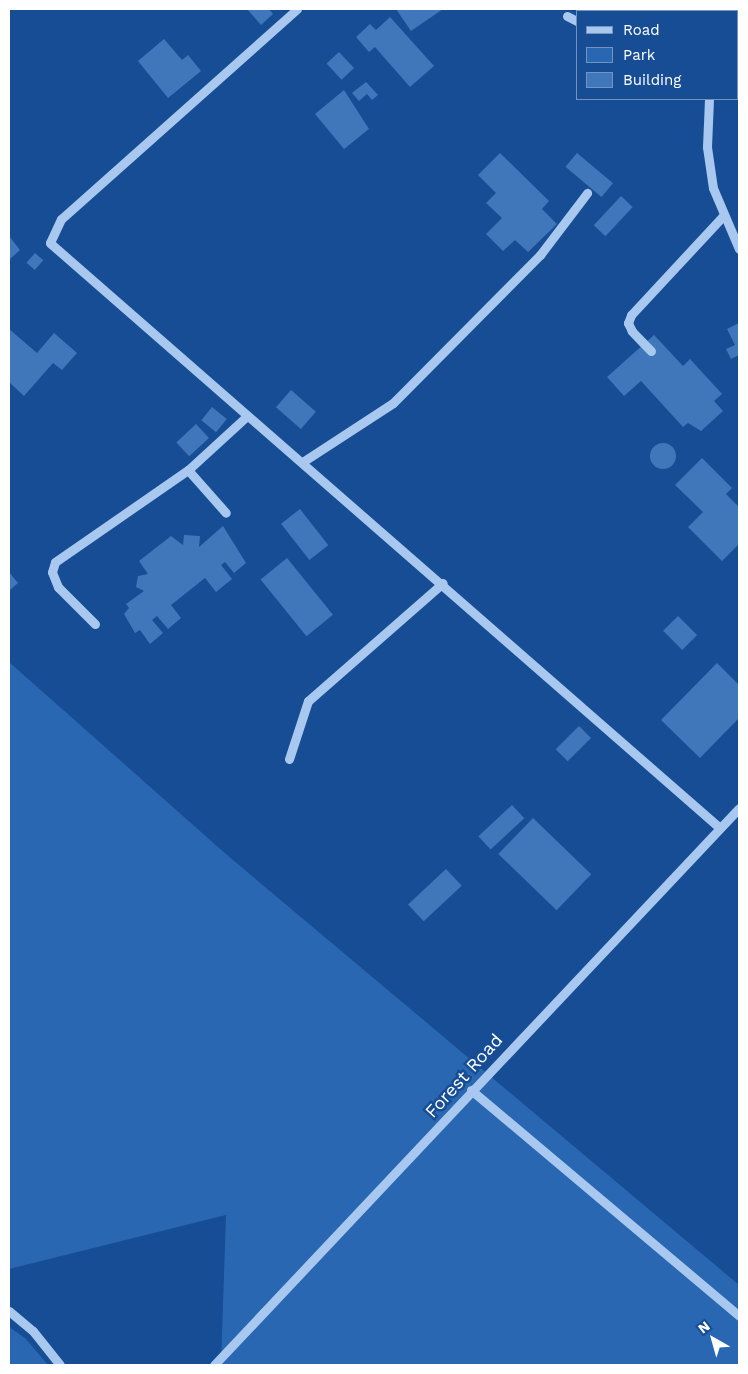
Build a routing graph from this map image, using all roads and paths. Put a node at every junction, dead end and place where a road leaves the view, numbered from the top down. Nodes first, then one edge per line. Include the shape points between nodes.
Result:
1 (298, 9) edge
2 (567, 16) dead end
3 (576, 20) edge
4 (709, 100) edge
5 (587, 193) dead end
6 (723, 216) junction
7 (739, 250) edge
8 (651, 351) dead end
9 (247, 416) junction
10 (304, 461) junction
11 (188, 470) junction
12 (226, 513) dead end
13 (443, 583) junction
14 (95, 624) dead end
15 (289, 759) dead end
16 (739, 808) edge
17 (720, 828) junction
18 (472, 1090) junction
19 (9, 1312) edge
20 (739, 1316) edge
21 (60, 1365) edge
22 (214, 1365) edge

1 - 9 street via 61,219 51,234 50,244 57,253
2 - 3 street
4 - 6 street via 707,147
5 - 10 street via 540,255 393,403
6 - 7 street
6 - 8 street via 631,315 628,323 632,331
9 - 10 street
9 - 11 street
10 - 13 street
11 - 12 street
11 - 14 street via 55,562 52,572 58,587
13 - 15 street via 308,701
13 - 17 street
16 - 17 street, Forest Road
17 - 18 street, Forest Road
18 - 20 street
18 - 22 street, Forest Road
19 - 21 street via 33,1331

